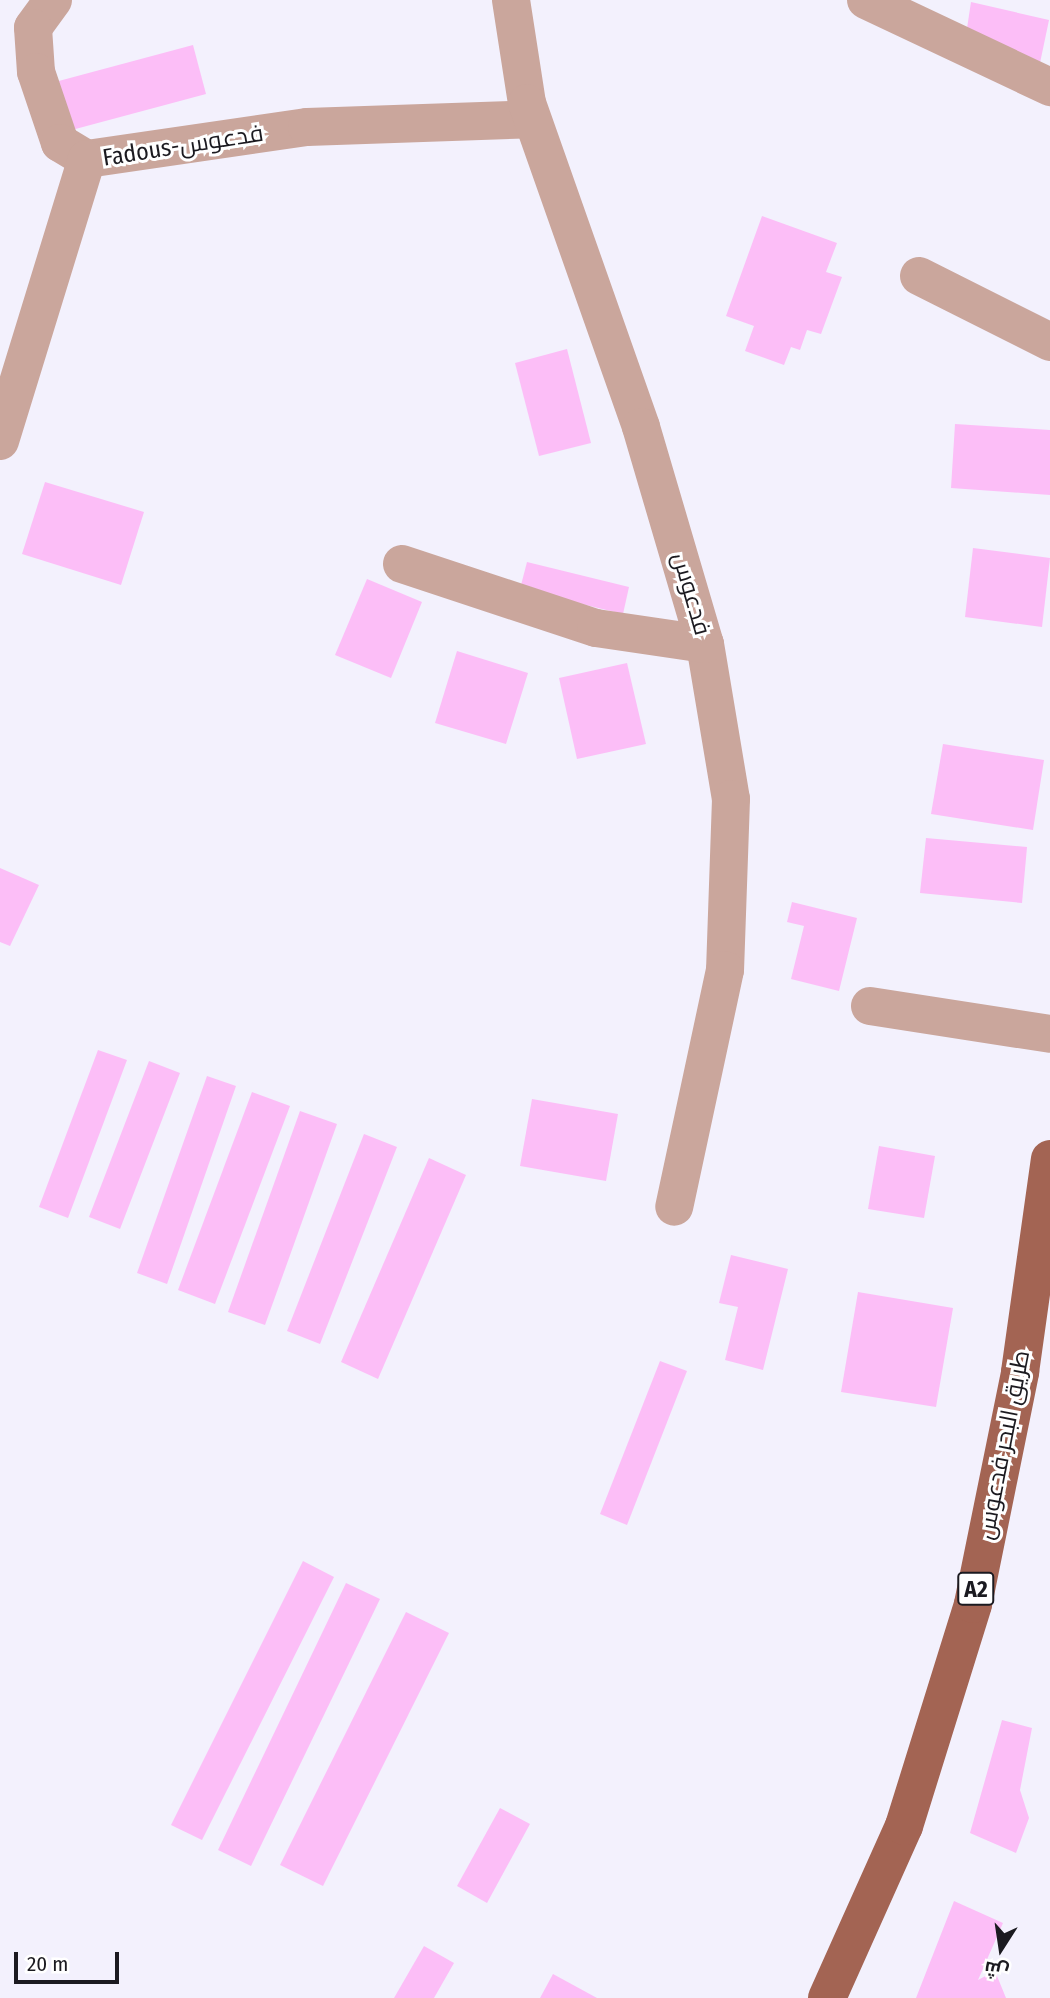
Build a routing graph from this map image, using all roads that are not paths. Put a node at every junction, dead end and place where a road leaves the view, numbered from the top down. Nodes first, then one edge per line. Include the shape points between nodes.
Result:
1 (53, 0) edge
2 (510, 0) edge
3 (866, 0) edge
4 (1050, 87) edge
5 (532, 119) junction
6 (87, 159) junction
7 (919, 276) dead end
8 (1050, 342) edge
9 (0, 441) edge
10 (402, 564) dead end
11 (705, 644) junction
12 (870, 1006) dead end
13 (1050, 1034) edge
14 (1050, 1159) edge
15 (674, 1207) dead end
16 (827, 1998) edge

1 - 6 street via 33,28 36,72 60,143
2 - 5 street, فدعوس
3 - 4 street
5 - 6 street, Fadous-فدعوس via 307,127
5 - 11 street, فدعوس via 641,427
6 - 9 street, Fadous-فدعوس
7 - 8 street
10 - 11 street via 596,628
11 - 15 street, فدعوس via 731,799 730,892 725,970
12 - 13 street
14 - 16 main road, طريق البحر فدعوس / A2 via 1020,1372 973,1604 904,1826

